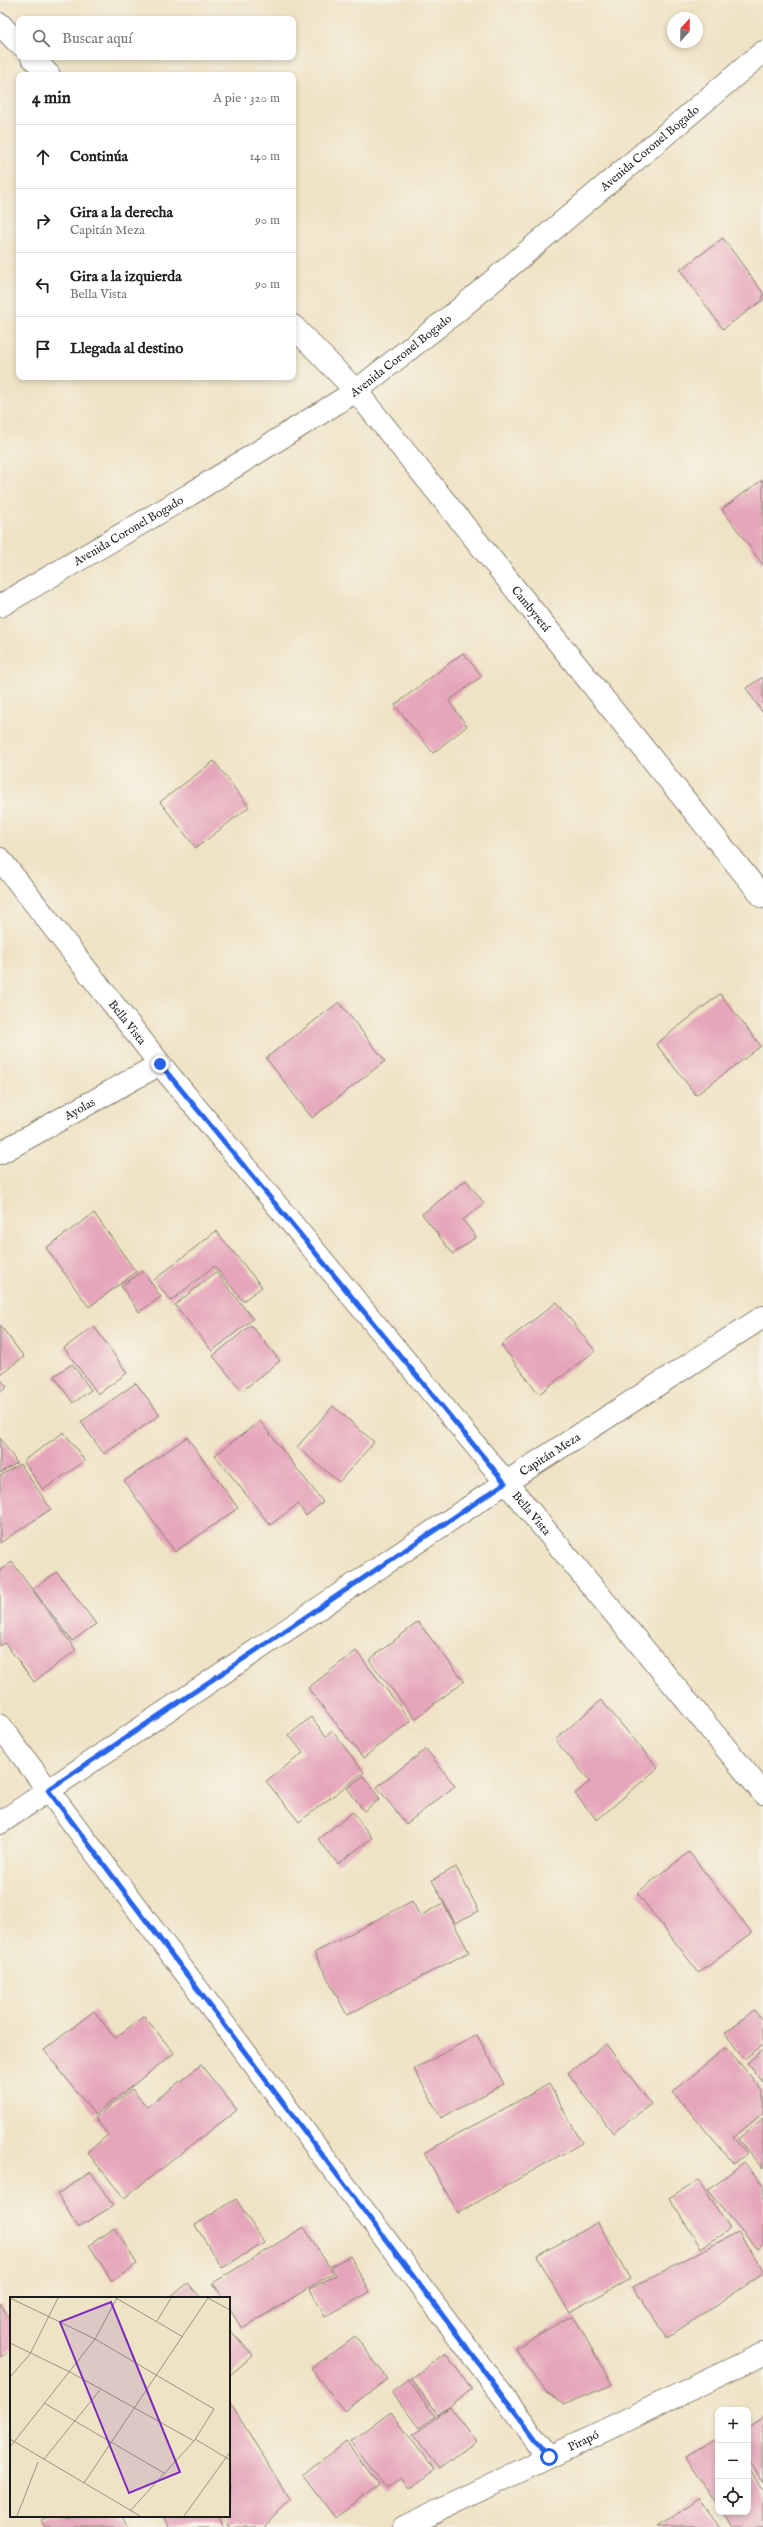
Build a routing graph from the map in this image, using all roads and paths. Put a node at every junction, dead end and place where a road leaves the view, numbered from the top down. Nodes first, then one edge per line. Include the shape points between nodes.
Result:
1 (0, 24) edge
2 (16, 41) edge
3 (763, 52) edge
4 (35, 60) edge
5 (46, 72) edge
6 (296, 329) edge
7 (356, 392) junction
8 (0, 606) edge
9 (0, 860) edge
10 (763, 897) edge
11 (160, 1064) junction
12 (0, 1153) edge
13 (763, 1317) edge
14 (505, 1483) junction
15 (0, 1726) edge
16 (48, 1790) junction
17 (763, 1793) edge
18 (0, 1822) edge
19 (763, 2354) edge
20 (549, 2457) junction
21 (404, 2527) edge

1 - 2 street
3 - 7 street, Avenida Coronel Bogado via 456,312
4 - 5 street
6 - 7 street, Cambyretá
7 - 8 street, Avenida Coronel Bogado
7 - 10 street, Cambyretá
9 - 11 street, Bella Vista
11 - 12 street, Ayolas
11 - 14 street, Bella Vista
13 - 14 street, Capitán Meza
14 - 16 street, Capitán Meza
14 - 17 street, Bella Vista
15 - 16 street
16 - 18 street, Capitán Meza
16 - 20 street
19 - 20 street, Pirapó
20 - 21 street, Pirapó

